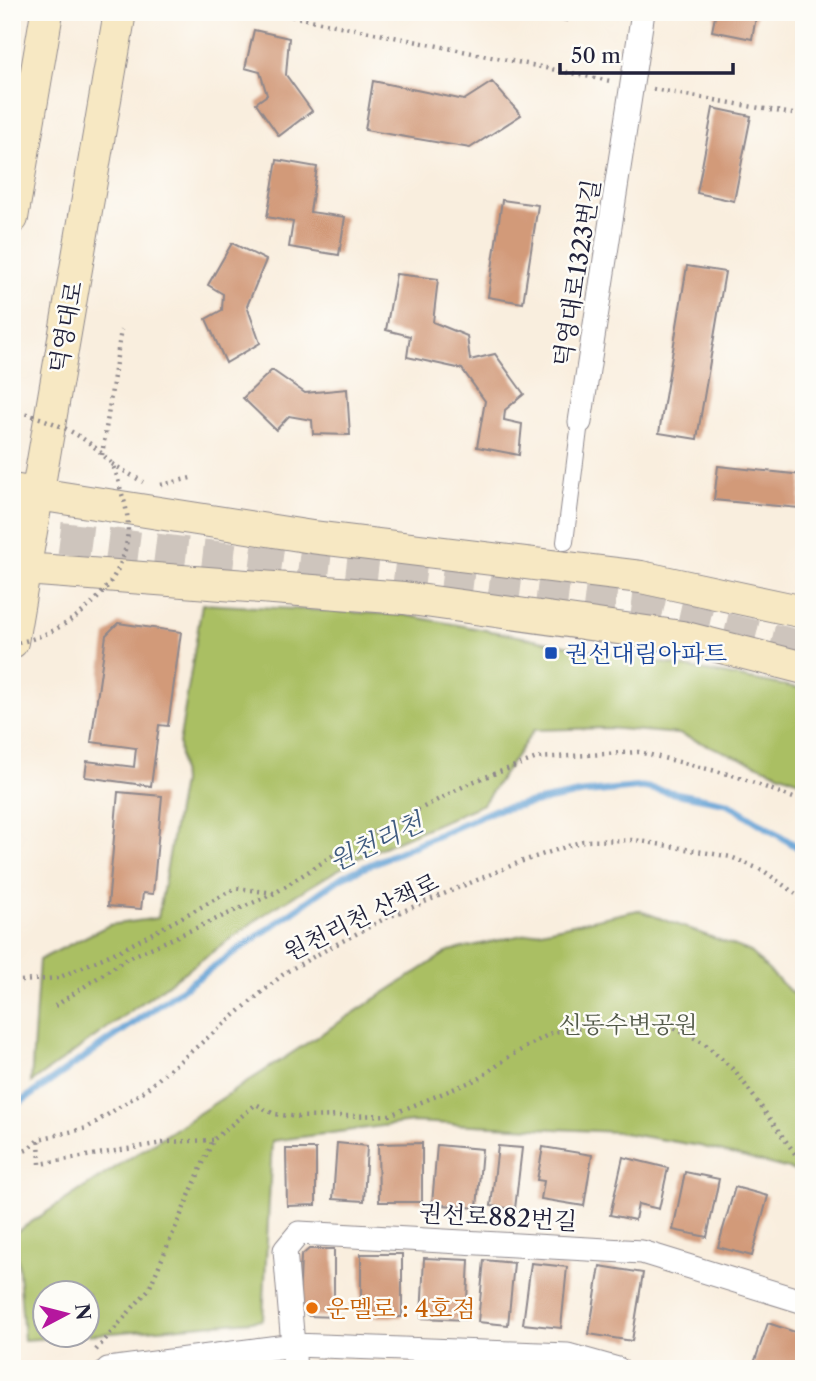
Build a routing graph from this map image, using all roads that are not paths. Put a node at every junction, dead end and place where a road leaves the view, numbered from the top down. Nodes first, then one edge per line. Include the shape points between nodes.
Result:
1 (47, 12) edge
2 (120, 12) edge
3 (643, 12) edge
4 (28, 126) junction
5 (12, 159) edge
6 (12, 218) edge
7 (580, 422) joint
8 (25, 491) edge
9 (565, 542) dead end
10 (18, 568) edge
11 (804, 612) edge
12 (12, 643) edge
13 (804, 668) edge
14 (804, 1302) edge
15 (294, 1345) junction
16 (98, 1364) edge
17 (295, 1369) edge
18 (618, 1369) edge

1 - 4 main road
2 - 8 main road, 덕영대로
3 - 7 street, 덕영대로1323번길
4 - 5 main road
4 - 6 main road
7 - 9 street, 덕영대로1323번길
8 - 10 main road, 덕영대로
8 - 11 main road via 312,537 641,578
10 - 12 main road, 덕영대로
10 - 13 main road via 404,598 682,637
14 - 15 street, 권선로882번길 via 642,1252 299,1233 285,1250
15 - 16 street
15 - 17 street, 권선로882번길
15 - 18 street via 568,1355

